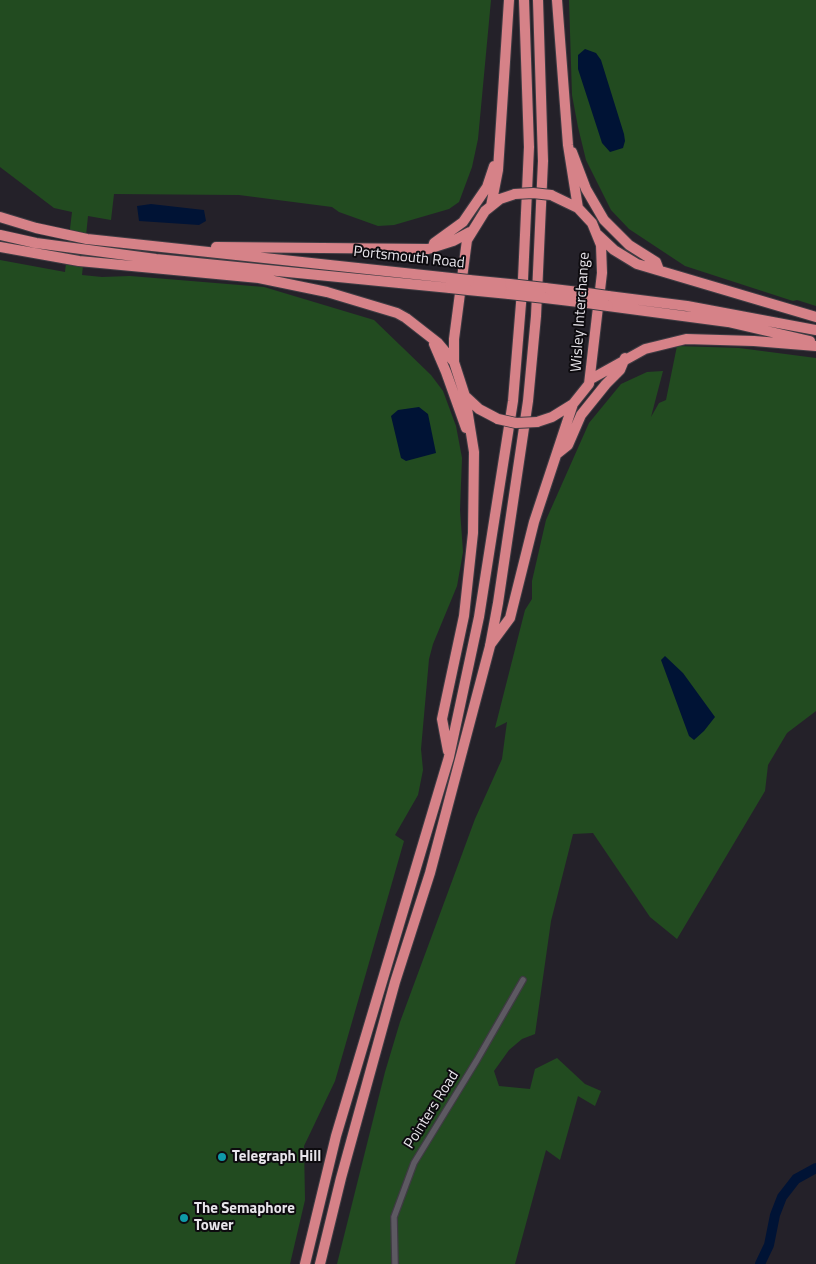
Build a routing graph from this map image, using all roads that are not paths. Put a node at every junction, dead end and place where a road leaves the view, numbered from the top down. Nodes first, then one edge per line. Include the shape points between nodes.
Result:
1 (509, 0) edge
2 (524, 0) edge
3 (538, 0) edge
4 (557, 0) edge
5 (568, 145) junction
6 (498, 158) junction
7 (491, 206) junction
8 (578, 208) junction
9 (0, 217) edge
10 (470, 232) junction
11 (0, 235) edge
12 (598, 235) junction
13 (0, 247) edge
14 (428, 249) junction
15 (193, 250) junction
16 (660, 270) junction
17 (451, 283) junction
18 (608, 301) junction
19 (816, 317) edge
20 (816, 330) edge
21 (430, 336) junction
22 (816, 342) edge
23 (816, 346) edge
24 (625, 358) junction
25 (454, 362) junction
26 (591, 379) junction
27 (466, 396) junction
28 (573, 404) junction
29 (474, 452) junction
30 (558, 453) junction
31 (490, 646) junction
32 (449, 757) junction
33 (523, 980) dead end
34 (305, 1264) edge
35 (320, 1264) edge
36 (394, 1264) edge

1 - 6 highway
2 - 32 highway via 529,147 523,279 512,401 479,617
3 - 31 highway via 543,161 536,316 528,400
4 - 5 highway
5 - 8 highway
5 - 16 highway via 586,189 604,220 629,246 656,262
6 - 7 highway
6 - 14 highway via 486,187 463,222
7 - 8 highway, Wisley Interchange, bridge via 515,194 533,193 551,195
7 - 10 highway, Wisley Interchange
8 - 12 highway, Wisley Interchange
9 - 15 highway, Portsmouth Road via 87,239
10 - 14 highway
10 - 25 highway, Wisley Interchange via 464,250
11 - 17 highway, Portsmouth Road via 156,259
12 - 16 highway via 630,260
12 - 26 highway, Wisley Interchange via 602,258
13 - 21 highway via 53,258 234,275 293,284 397,313
14 - 15 highway via 240,246
15 - 17 highway, Portsmouth Road
16 - 19 highway
17 - 18 highway, Portsmouth Road, bridge
18 - 20 highway, Portsmouth Road via 687,306
18 - 22 highway, Portsmouth Road via 728,322
21 - 25 highway
21 - 29 highway via 464,418
23 - 24 highway via 754,340 686,339 657,344
24 - 26 highway
24 - 30 highway via 620,370 581,415 568,445
25 - 27 highway, Wisley Interchange
26 - 28 highway, Wisley Interchange
27 - 28 highway, Wisley Interchange, bridge via 498,419 516,423 552,417
27 - 29 highway
28 - 30 highway
29 - 32 highway via 471,569 461,636 442,719
30 - 31 highway via 534,522 510,618
31 - 35 highway via 430,873 395,982 341,1178
32 - 34 highway via 336,1136
33 - 36 street, Pointers Road via 414,1163 394,1217

